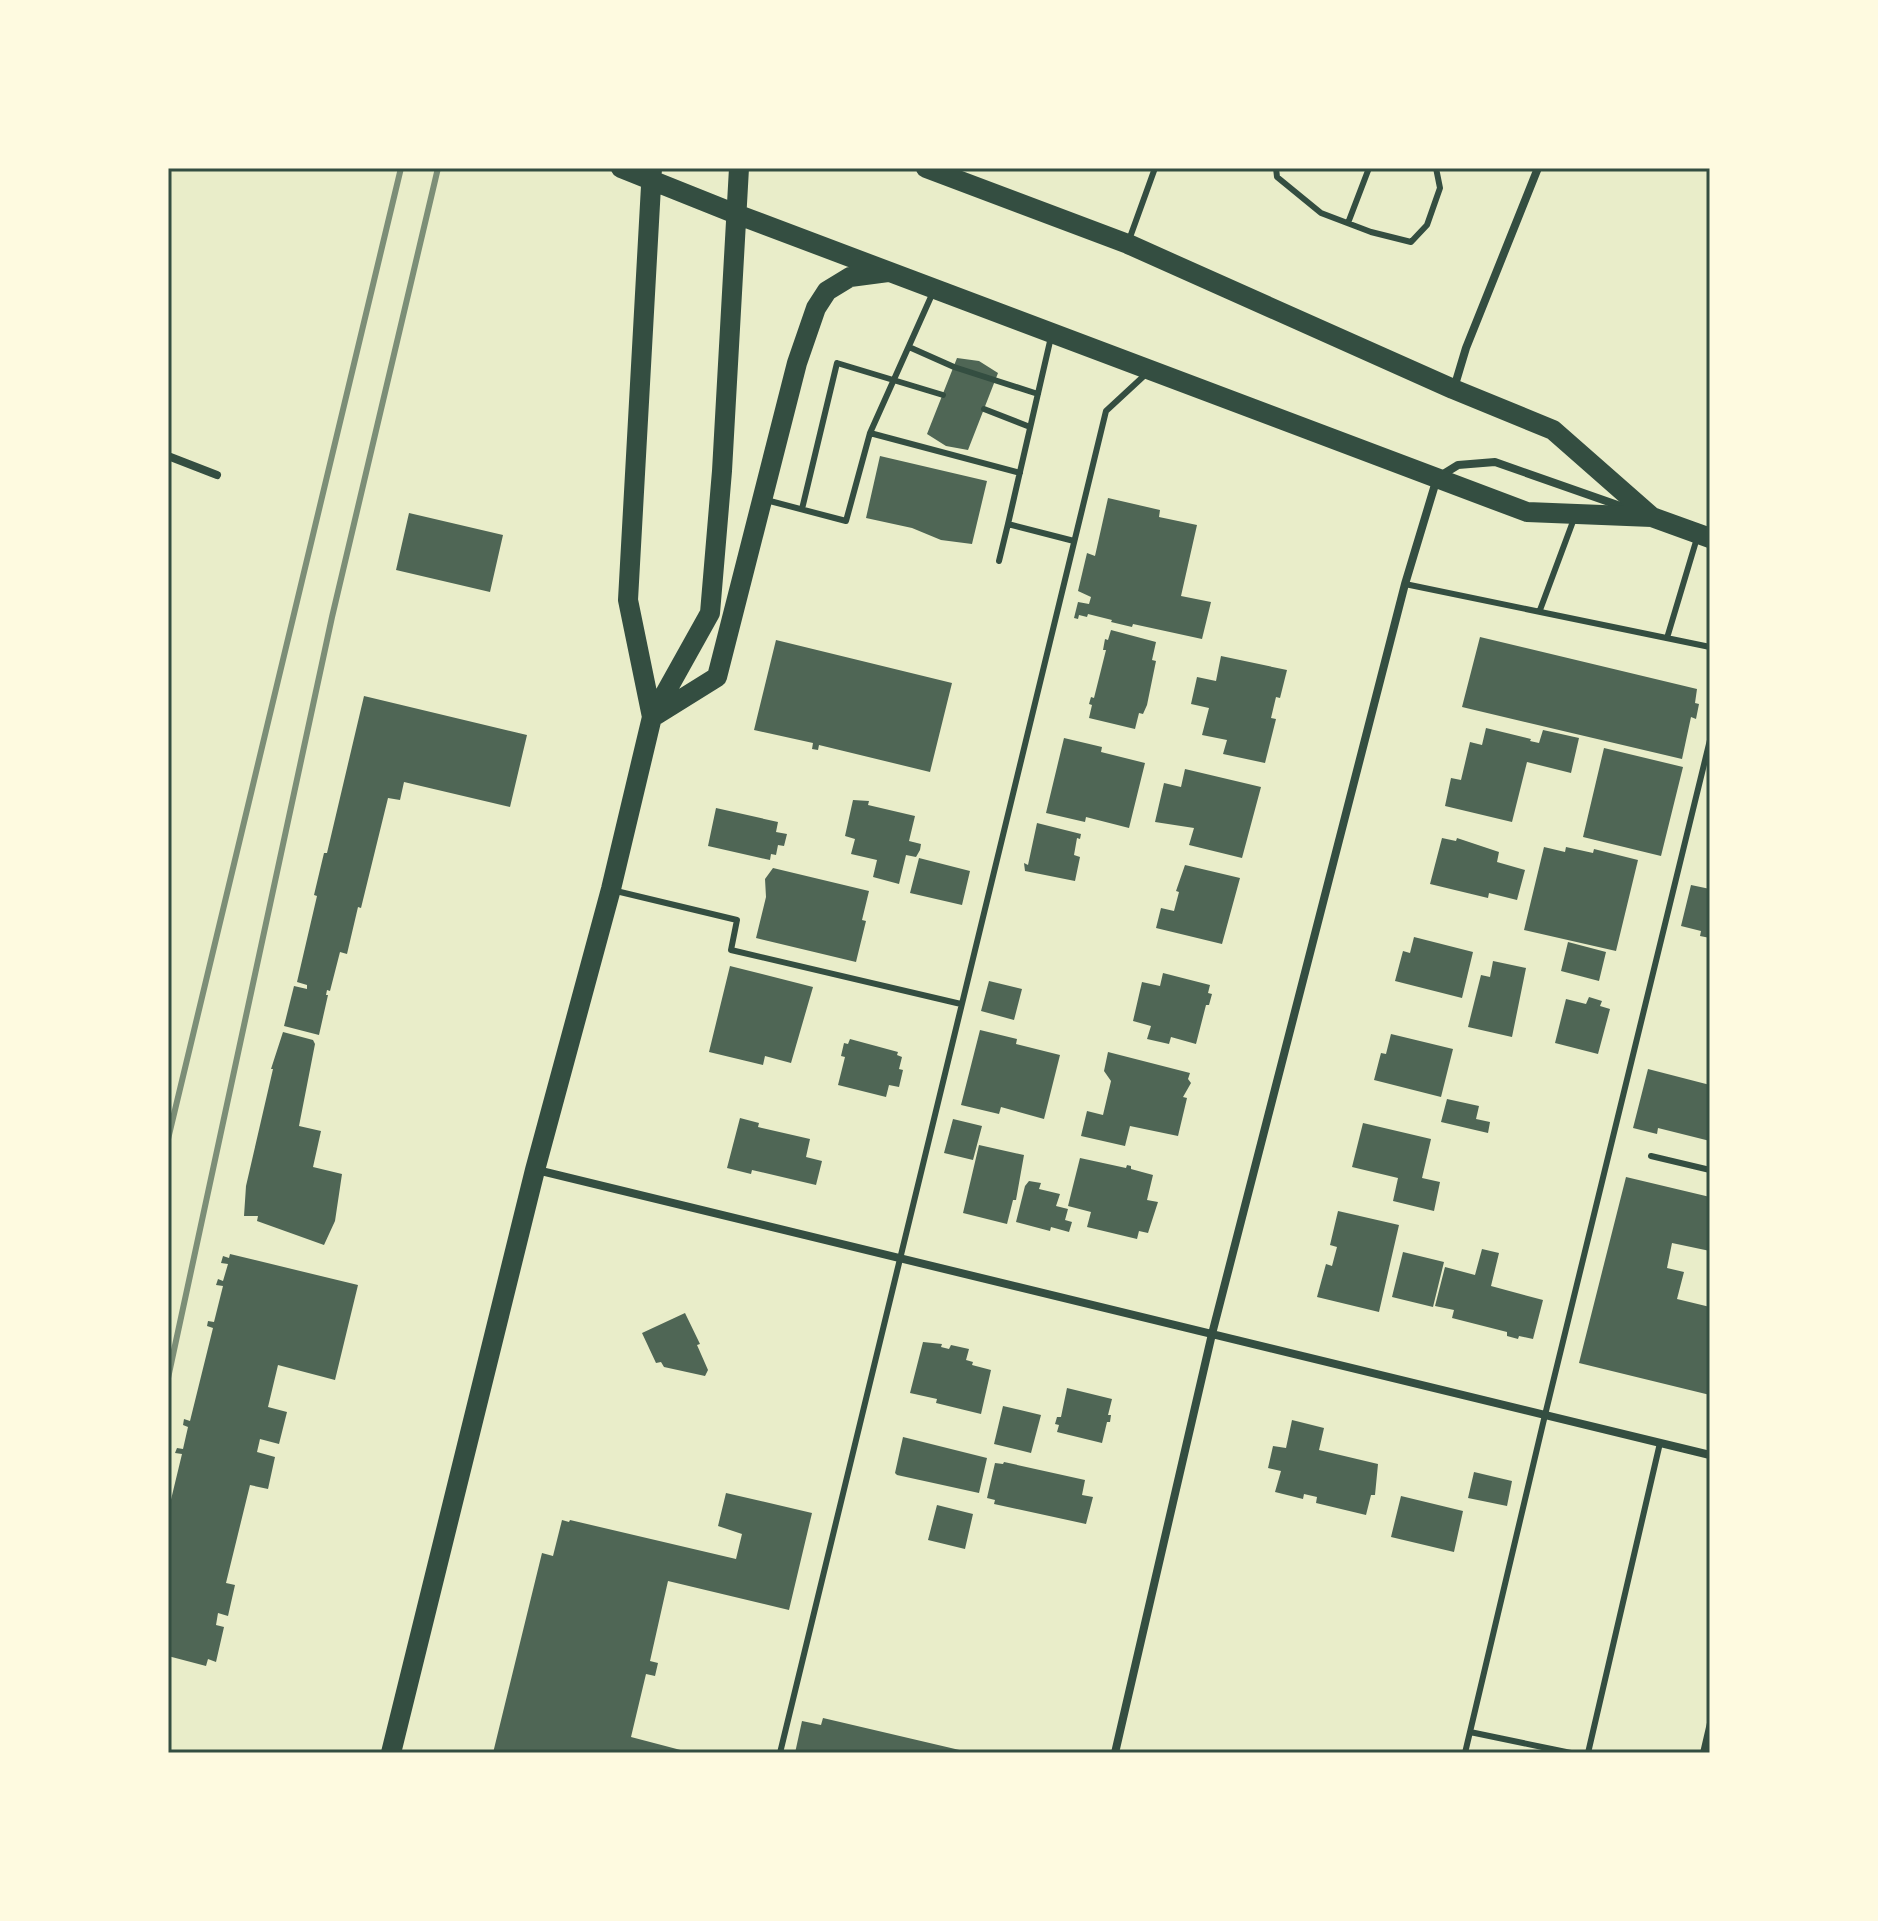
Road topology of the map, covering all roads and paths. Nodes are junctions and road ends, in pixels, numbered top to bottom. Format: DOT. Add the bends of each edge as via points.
graph roads {
  1 [pos="621,168"];
  2 [pos="739,168"];
  3 [pos="926,168"];
  4 [pos="1155,168"];
  5 [pos="1276,168"];
  6 [pos="1369,168"];
  7 [pos="1436,168"];
  8 [pos="1538,168"];
  9 [pos="652,174"];
  10 [pos="736,214"];
  11 [pos="1348,223"];
  12 [pos="1128,244"];
  13 [pos="890,272"];
  14 [pos="935,288"];
  15 [pos="1052,332"];
  16 [pos="909,347"];
  17 [pos="1151,369"];
  18 [pos="894,380"];
  19 [pos="1453,389"];
  20 [pos="1038,394"];
  21 [pos="943,395"];
  22 [pos="984,409"];
  23 [pos="1030,427"];
  24 [pos="870,433"];
  25 [pos="168,456"];
  26 [pos="1020,473"];
  27 [pos="217,475"];
  28 [pos="1437,478"];
  29 [pos="763,499"];
  30 [pos="802,509"];
  31 [pos="1575,514"];
  32 [pos="1652,517"];
  33 [pos="1008,524"];
  34 [pos="1704,536"];
  35 [pos="1074,541"];
  36 [pos="999,561"];
  37 [pos="1405,584"];
  38 [pos="1540,610"];
  39 [pos="1667,638"];
  40 [pos="1710,647"];
  41 [pos="652,717"];
  42 [pos="1710,740"];
  43 [pos="611,889"];
  44 [pos="961,1004"];
  45 [pos="1651,1156"];
  46 [pos="535,1170"];
  47 [pos="1710,1170"];
  48 [pos="899,1260"];
  49 [pos="1212,1334"];
  50 [pos="1545,1415"];
  51 [pos="1660,1443"];
  52 [pos="1710,1455"];
  53 [pos="1710,1723"];
  54 [pos="1470,1732"];
  55 [pos="391,1753"];
  56 [pos="780,1753"];
  57 [pos="1115,1753"];
  58 [pos="1465,1753"];
  59 [pos="1571,1753"];
  60 [pos="1588,1753"];
  61 [pos="1703,1753"];
  1 -- 9 [label="main road"];
  2 -- 10 [label="main road"];
  3 -- 12 [label="main road"];
  4 -- 12 [label="lane"];
  5 -- 11 [label="lane" via="1277,177 1321,213"];
  6 -- 11 [label="lane"];
  7 -- 11 [label="lane" via="1440,188 1427,225 1411,242"];
  8 -- 19 [label="street"];
  9 -- 10 [label="main road"];
  9 -- 41 [label="main road" via="628,600"];
  10 -- 13 [label="main road"];
  10 -- 41 [label="main road" via="710,613"];
  12 -- 19 [label="main road"];
  13 -- 14 [label="main road"];
  13 -- 29 [label="main road" via="850,277 827,291 816,308"];
  14 -- 15 [label="main road"];
  14 -- 16 [label="lane"];
  15 -- 17 [label="main road"];
  15 -- 20 [label="lane"];
  16 -- 18 [label="lane"];
  16 -- 20 [label="lane"];
  17 -- 28 [label="main road"];
  17 -- 35 [label="lane" via="1106,411"];
  18 -- 21 [label="lane"];
  18 -- 24 [label="lane"];
  18 -- 30 [label="lane" via="837,363"];
  19 -- 32 [label="main road" via="1553,430"];
  20 -- 23 [label="lane"];
  22 -- 23 [label="lane"];
  23 -- 26 [label="lane"];
  24 -- 26 [label="lane"];
  24 -- 30 [label="lane" via="846,521"];
  25 -- 27 [label="street"];
  26 -- 33 [label="lane"];
  28 -- 31 [label="main road" via="1527,512"];
  28 -- 32 [label="street" via="1458,465 1495,462"];
  28 -- 37 [label="street"];
  29 -- 30 [label="lane"];
  29 -- 41 [label="main road" via="717,677"];
  31 -- 32 [label="main road"];
  31 -- 38 [label="lane"];
  32 -- 34 [label="main road"];
  33 -- 35 [label="lane"];
  33 -- 36 [label="lane"];
  34 -- 39 [label="lane"];
  35 -- 44 [label="lane"];
  37 -- 38 [label="lane"];
  37 -- 49 [label="street"];
  38 -- 39 [label="lane"];
  39 -- 40 [label="lane"];
  41 -- 43 [label="main road"];
  42 -- 50 [label="lane"];
  43 -- 44 [label="lane" via="737,920 731,950"];
  43 -- 46 [label="main road"];
  44 -- 48 [label="lane"];
  45 -- 47 [label="lane"];
  46 -- 48 [label="street"];
  46 -- 55 [label="main road"];
  48 -- 49 [label="street"];
  48 -- 56 [label="lane"];
  49 -- 50 [label="street"];
  49 -- 57 [label="street"];
  50 -- 51 [label="street"];
  50 -- 54 [label="lane"];
  51 -- 52 [label="street"];
  51 -- 60 [label="lane"];
  53 -- 61 [label="lane"];
  54 -- 58 [label="lane"];
  54 -- 59 [label="lane"];
}
